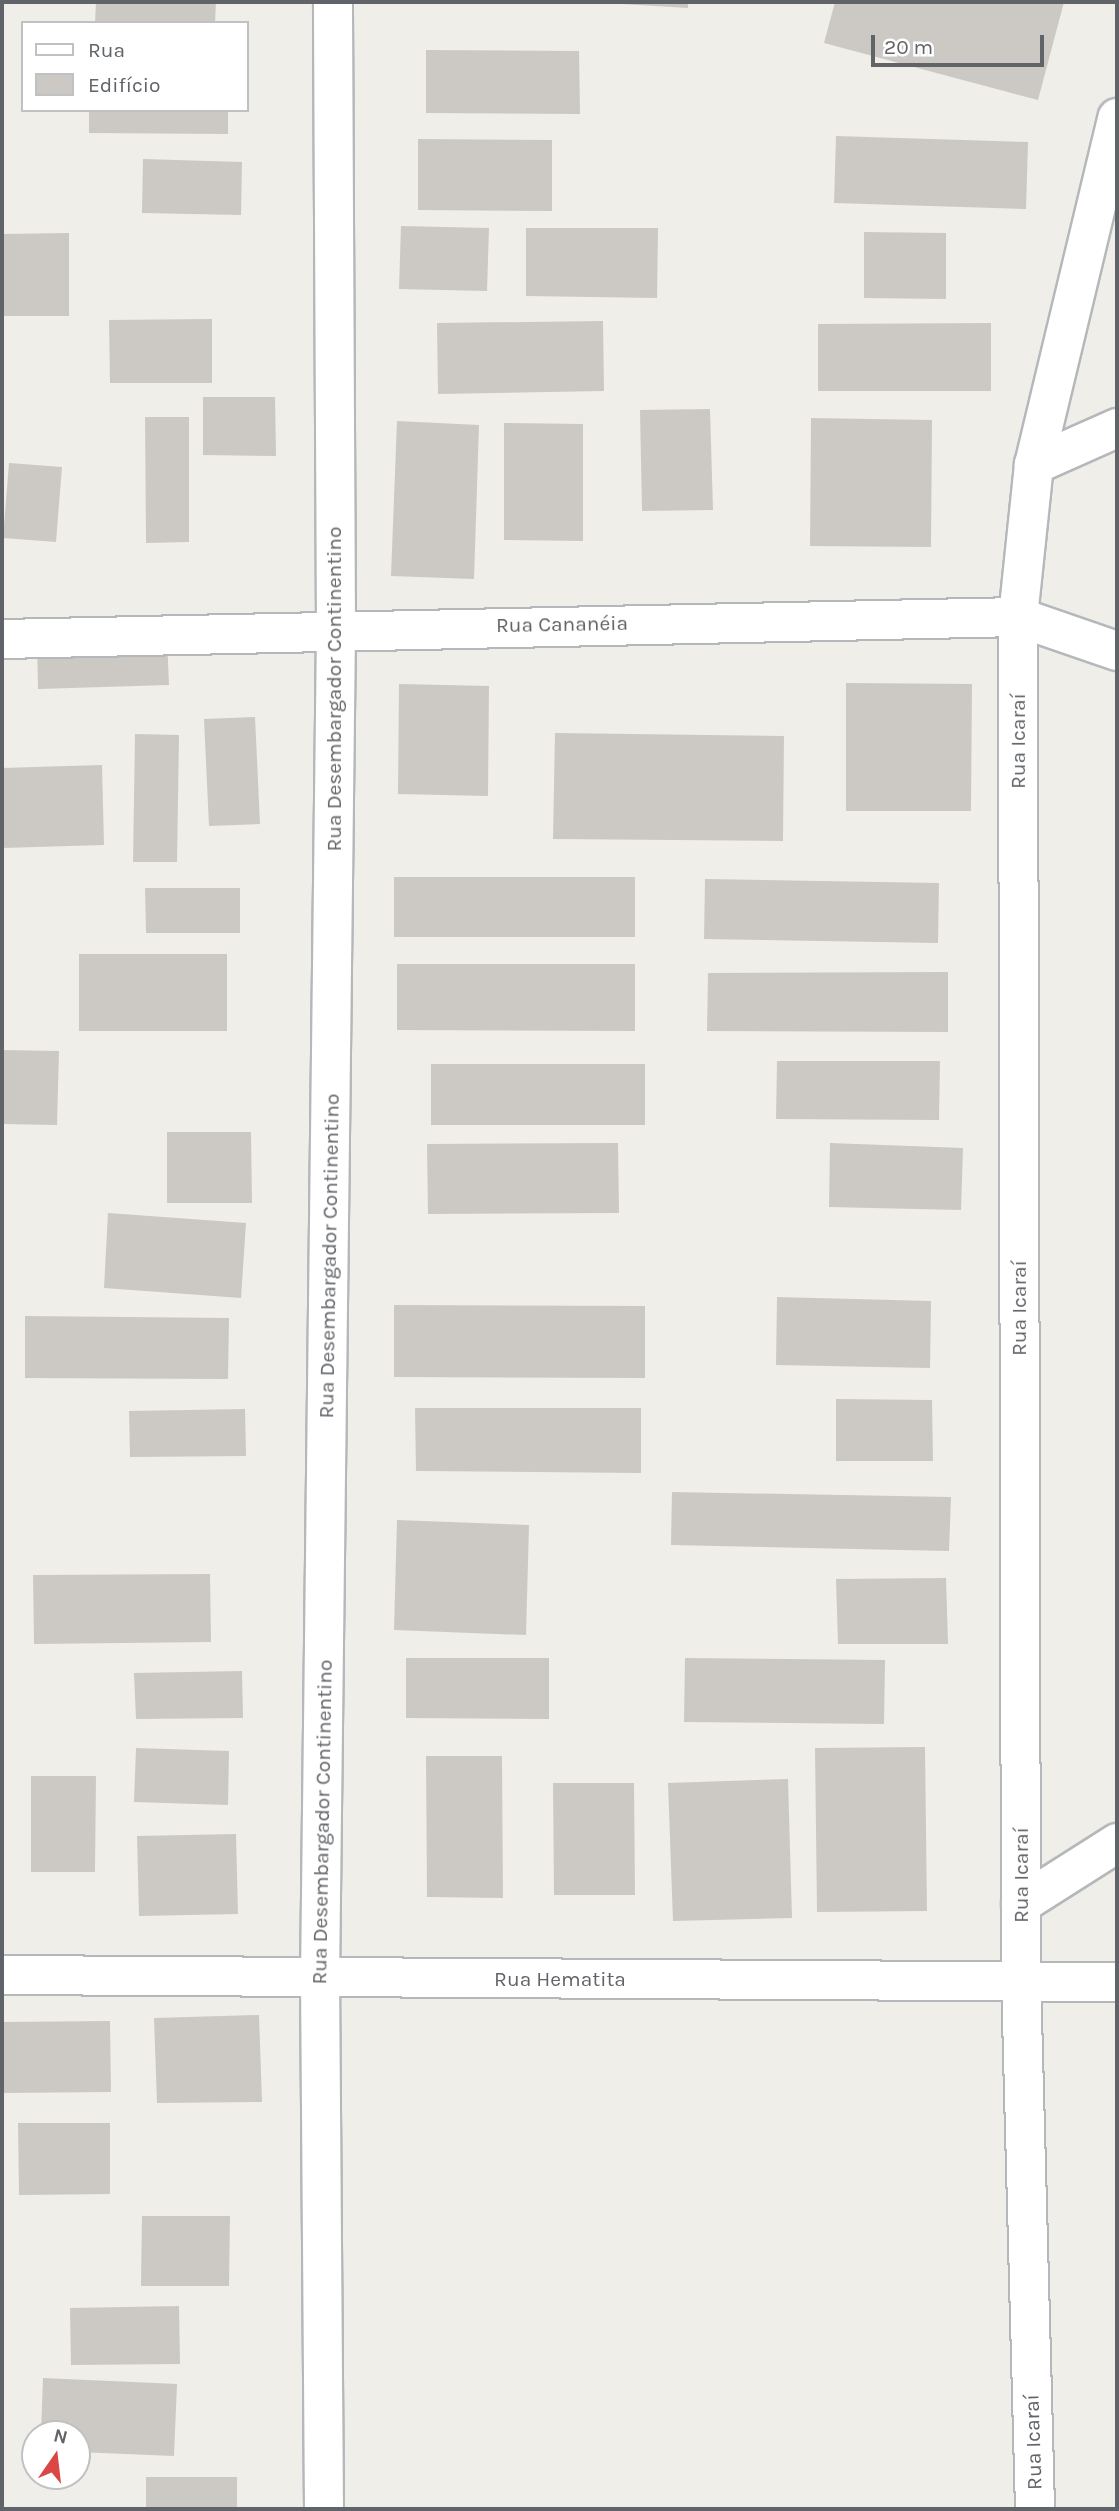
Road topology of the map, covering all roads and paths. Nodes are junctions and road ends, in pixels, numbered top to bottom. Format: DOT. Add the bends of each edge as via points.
graph roads {
  1 [pos="333,2"];
  2 [pos="1117,118"];
  3 [pos="1117,428"];
  4 [pos="1034,465"];
  5 [pos="1018,617"];
  6 [pos="336,627"];
  7 [pos="2,639"];
  8 [pos="1117,651"];
  9 [pos="1117,1843"];
  10 [pos="1021,1904"];
  11 [pos="2,1975"];
  12 [pos="320,1979"];
  13 [pos="1021,1979"];
  14 [pos="1117,1982"];
  15 [pos="324,2509"];
  16 [pos="1035,2509"];
  1 -- 6 [label="street, Rua Desembargador Continentino"];
  2 -- 4 [label="street, Rua Icaraí"];
  3 -- 4 [label="street"];
  4 -- 5 [label="street, Rua Icaraí"];
  5 -- 6 [label="street, Rua Cananéia"];
  5 -- 8 [label="street, Rua Cananéia"];
  5 -- 10 [label="street, Rua Icaraí"];
  6 -- 7 [label="street, Rua Cananéia"];
  6 -- 12 [label="street, Rua Desembargador Continentino"];
  9 -- 10 [label="street"];
  10 -- 13 [label="street, Rua Icaraí"];
  11 -- 12 [label="street, Rua Hematita"];
  12 -- 13 [label="street, Rua Hematita"];
  12 -- 15 [label="street, Rua Desembargador Continentino"];
  13 -- 14 [label="street, Rua Hematita"];
  13 -- 16 [label="street, Rua Icaraí"];
}
